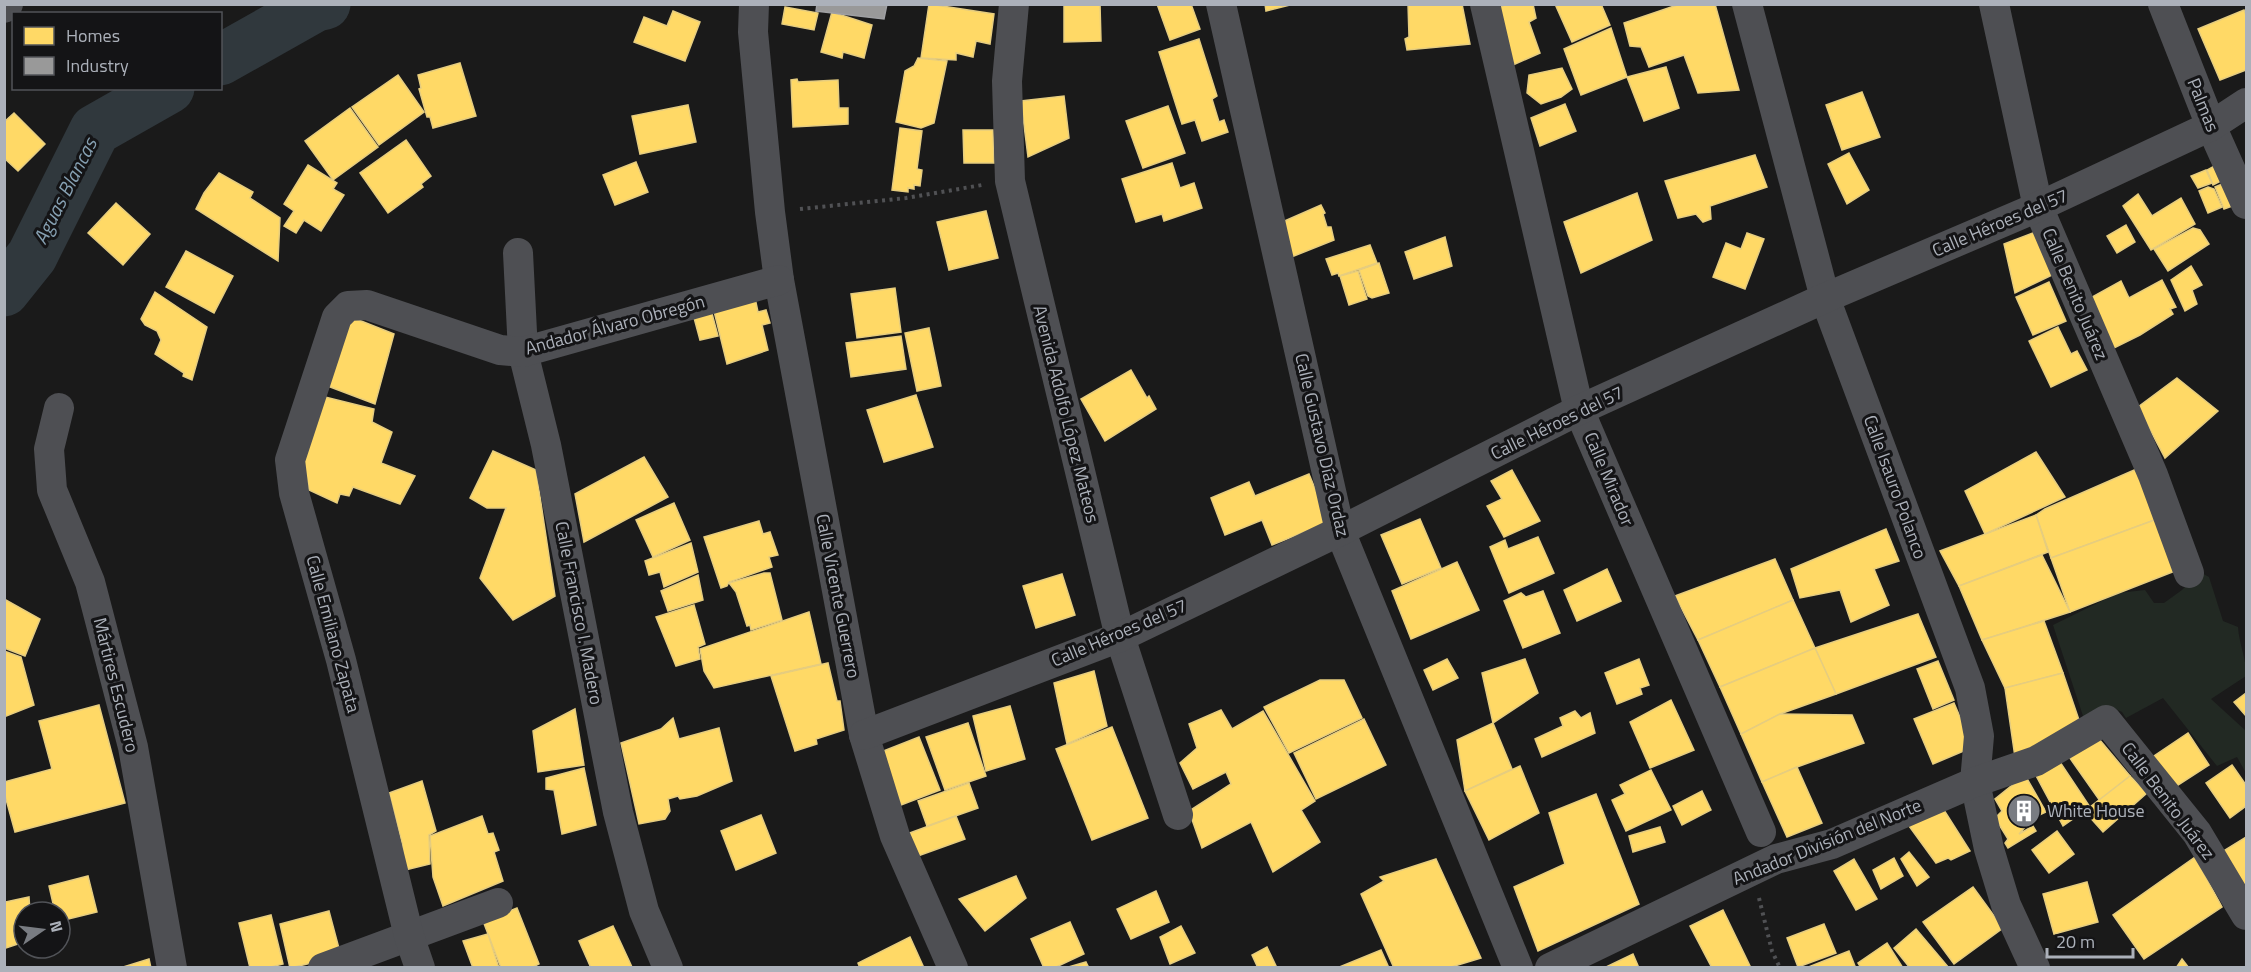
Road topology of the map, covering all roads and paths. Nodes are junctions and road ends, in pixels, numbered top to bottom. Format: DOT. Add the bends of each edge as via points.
graph roads {
  1 [pos="8,4"];
  2 [pos="754,4"];
  3 [pos="1014,4"];
  4 [pos="1221,4"];
  5 [pos="1485,4"];
  6 [pos="1747,4"];
  7 [pos="1994,4"];
  8 [pos="2163,4"];
  9 [pos="4,8"];
  10 [pos="2247,103"];
  11 [pos="2211,126"];
  12 [pos="1010,181"];
  13 [pos="2247,204"];
  14 [pos="2038,207"];
  15 [pos="770,212"];
  16 [pos="518,253"];
  17 [pos="779,280"];
  18 [pos="1825,298"];
  19 [pos="348,306"];
  20 [pos="523,352"];
  21 [pos="59,408"];
  22 [pos="1579,410"];
  23 [pos="1340,531"];
  24 [pos="2189,573"];
  25 [pos="1120,637"];
  26 [pos="2106,720"];
  27 [pos="864,735"];
  28 [pos="1975,782"];
  29 [pos="1178,815"];
  30 [pos="1761,832"];
  31 [pos="1750,871"];
  32 [pos="498,903"];
  33 [pos="2247,915"];
  34 [pos="408,936"];
  35 [pos="172,968"];
  36 [pos="323,968"];
  37 [pos="420,968"];
  38 [pos="668,968"];
  39 [pos="953,968"];
  40 [pos="1518,968"];
  41 [pos="1550,968"];
  42 [pos="1780,968"];
  43 [pos="2035,968"];
  1 -- 9 [label="street"];
  2 -- 15 [label="street, Calle Vicente Guerrero" via="753,32"];
  3 -- 12 [label="street, Avenida Adolfo López Mateos" via="1007,81"];
  4 -- 23 [label="street, Calle Gustavo Díaz Ordaz"];
  5 -- 22 [label="street, Calle Mirador"];
  6 -- 18 [label="street, Calle Isauro Polanco"];
  7 -- 14 [label="street, Calle Benito Juárez"];
  8 -- 11 [label="street, Palmas"];
  10 -- 11 [label="street, Calle Héroes del 57"];
  11 -- 13 [label="street, Palmas"];
  11 -- 14 [label="street, Calle Héroes del 57"];
  12 -- 15 [label="path" via="906,198"];
  12 -- 25 [label="street, Avenida Adolfo López Mateos"];
  14 -- 18 [label="street, Calle Héroes del 57"];
  14 -- 24 [label="street, Calle Benito Juárez" via="2153,475"];
  15 -- 17 [label="street, Calle Vicente Guerrero"];
  16 -- 20 [label="street, Calle Francisco I. Madero"];
  17 -- 20 [label="street, Andador Álvaro Obregón"];
  17 -- 27 [label="street, Calle Vicente Guerrero"];
  18 -- 22 [label="street, Calle Héroes del 57"];
  18 -- 28 [label="street, Calle Isauro Polanco" via="1970,688 1979,736"];
  19 -- 20 [label="street, Andador Álvaro Obregón" via="367,305 500,350"];
  19 -- 34 [label="street, Calle Emiliano Zapata" via="337,317 290,460 294,493 341,660"];
  20 -- 38 [label="street, Calle Francisco I. Madero" via="546,445 618,812 644,911"];
  21 -- 35 [label="street, Mártires Escudero" via="50,448 52,490 90,582 133,747"];
  22 -- 23 [label="street, Calle Héroes del 57"];
  22 -- 30 [label="street, Calle Mirador"];
  23 -- 25 [label="street, Calle Héroes del 57"];
  23 -- 40 [label="street, Calle Gustavo Díaz Ordaz"];
  25 -- 27 [label="street, Calle Héroes del 57"];
  25 -- 29 [label="street, Avenida Adolfo López Mateos"];
  26 -- 28 [label="street, Andador División del Norte" via="2036,761"];
  26 -- 33 [label="street, Calle Benito Juárez" via="2197,833"];
  27 -- 39 [label="street, Calle Vicente Guerrero" via="895,836"];
  28 -- 31 [label="street, Andador División del Norte" via="1832,844 1776,859"];
  28 -- 43 [label="street, Calle Isauro Polanco" via="2006,905"];
  31 -- 41 [label="street, Andador División del Norte"];
  31 -- 42 [label="path"];
  32 -- 34 [label="street"];
  34 -- 36 [label="street"];
  34 -- 37 [label="street, Calle Emiliano Zapata"];
}
